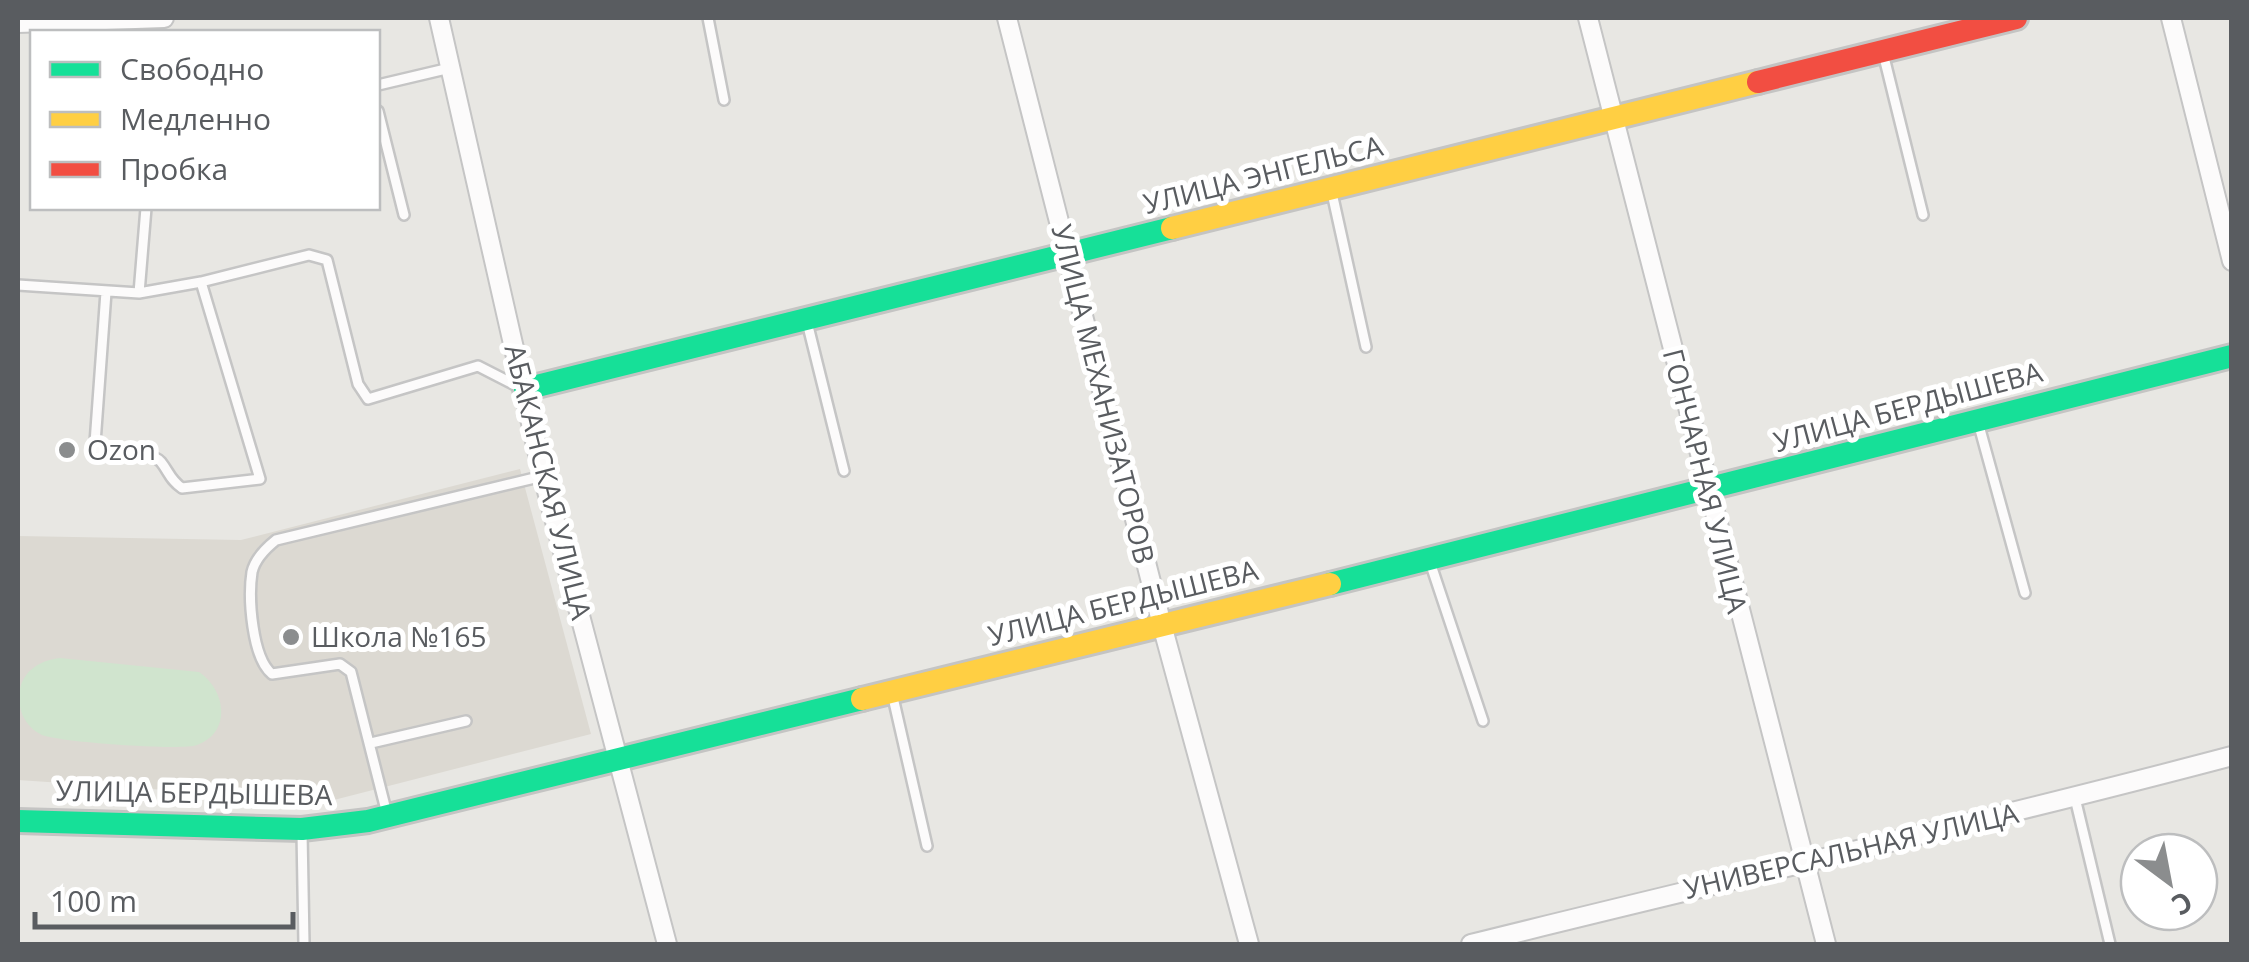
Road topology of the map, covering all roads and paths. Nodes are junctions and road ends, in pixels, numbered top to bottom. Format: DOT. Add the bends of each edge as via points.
graph roads {
  1 [pos="164,18"];
  2 [pos="438,18"];
  3 [pos="708,18"];
  4 [pos="1007,18"];
  5 [pos="1588,18"];
  6 [pos="2016,18"];
  7 [pos="2171,18"];
  8 [pos="18,23"];
  9 [pos="1883,50"];
  10 [pos="450,68"];
  11 [pos="380,86"];
  12 [pos="724,100"];
  13 [pos="1613,116"];
  14 [pos="380,118"];
  15 [pos="1331,188"];
  16 [pos="146,210"];
  17 [pos="404,215"];
  18 [pos="1922,215"];
  19 [pos="1068,256"];
  20 [pos="2232,262"];
  21 [pos="201,282"];
  22 [pos="18,284"];
  23 [pos="106,292"];
  24 [pos="140,293"];
  25 [pos="806,320"];
  26 [pos="1366,346"];
  27 [pos="2232,356"];
  28 [pos="524,390"];
  29 [pos="1978,419"];
  30 [pos="844,471"];
  31 [pos="543,476"];
  32 [pos="1707,491"];
  33 [pos="1430,560"];
  34 [pos="2025,592"];
  35 [pos="1162,625"];
  36 [pos="891,690"];
  37 [pos="1484,720"];
  38 [pos="466,721"];
  39 [pos="371,743"];
  40 [pos="2232,756"];
  41 [pos="620,760"];
  42 [pos="2075,798"];
  43 [pos="388,816"];
  44 [pos="18,821"];
  45 [pos="302,829"];
  46 [pos="926,846"];
  47 [pos="1804,861"];
  48 [pos="1522,938"];
  49 [pos="304,944"];
  50 [pos="667,944"];
  51 [pos="1249,944"];
  52 [pos="1471,944"];
  53 [pos="1826,944"];
  54 [pos="2110,944"];
  1 -- 8 [label="street"];
  2 -- 10 [label="street, АБАКАНСКАЯ УЛИЦА"];
  3 -- 12 [label="lane"];
  4 -- 19 [label="street, УЛИЦА МЕХАНИЗАТОРОВ"];
  5 -- 13 [label="street, ГОНЧАРНАЯ УЛИЦА"];
  6 -- 9 [label="street, УЛИЦА ЭНГЕЛЬСА"];
  7 -- 20 [label="street"];
  9 -- 13 [label="street, УЛИЦА ЭНГЕЛЬСА"];
  9 -- 18 [label="lane"];
  10 -- 11 [label="lane"];
  10 -- 28 [label="street, АБАКАНСКАЯ УЛИЦА"];
  13 -- 15 [label="street, УЛИЦА ЭНГЕЛЬСА"];
  13 -- 32 [label="street, ГОНЧАРНАЯ УЛИЦА"];
  14 -- 17 [label="lane"];
  15 -- 19 [label="street, УЛИЦА ЭНГЕЛЬСА"];
  15 -- 26 [label="lane"];
  16 -- 24 [label="lane"];
  19 -- 25 [label="street, УЛИЦА ЭНГЕЛЬСА"];
  19 -- 35 [label="street, УЛИЦА МЕХАНИЗАТОРОВ"];
  21 -- 23 [label="lane" via="260,479 182,488 160,460 102,453 95,443"];
  21 -- 24 [label="lane"];
  21 -- 28 [label="lane" via="309,254 326,260 358,384 368,398 478,366"];
  22 -- 23 [label="lane"];
  23 -- 24 [label="lane"];
  25 -- 28 [label="street, УЛИЦА ЭНГЕЛЬСА"];
  25 -- 30 [label="lane"];
  27 -- 29 [label="street, УЛИЦА БЕРДЫШЕВА"];
  28 -- 31 [label="street, АБАКАНСКАЯ УЛИЦА"];
  29 -- 32 [label="street, УЛИЦА БЕРДЫШЕВА"];
  29 -- 34 [label="lane"];
  31 -- 39 [label="lane" via="264,548 252,570 255,650 264,668 272,674 340,664 351,672"];
  31 -- 41 [label="street, АБАКАНСКАЯ УЛИЦА"];
  32 -- 33 [label="street, УЛИЦА БЕРДЫШЕВА"];
  32 -- 47 [label="street, ГОНЧАРНАЯ УЛИЦА"];
  33 -- 35 [label="street, УЛИЦА БЕРДЫШЕВА"];
  33 -- 37 [label="lane"];
  35 -- 36 [label="street, УЛИЦА БЕРДЫШЕВА"];
  35 -- 51 [label="street, УЛИЦА МЕХАНИЗАТОРОВ"];
  36 -- 41 [label="street, УЛИЦА БЕРДЫШЕВА"];
  36 -- 46 [label="lane"];
  38 -- 39 [label="lane"];
  39 -- 43 [label="lane"];
  40 -- 42 [label="street, УНИВЕРСАЛЬНАЯ УЛИЦА"];
  41 -- 43 [label="street, УЛИЦА БЕРДЫШЕВА"];
  41 -- 50 [label="street, АБАКАНСКАЯ УЛИЦА"];
  42 -- 47 [label="street, УНИВЕРСАЛЬНАЯ УЛИЦА"];
  42 -- 54 [label="lane"];
  43 -- 45 [label="street, УЛИЦА БЕРДЫШЕВА"];
  44 -- 45 [label="street, УЛИЦА БЕРДЫШЕВА"];
  45 -- 49 [label="lane"];
  47 -- 48 [label="street, УНИВЕРСАЛЬНАЯ УЛИЦА"];
  47 -- 53 [label="street, ГОНЧАРНАЯ УЛИЦА"];
  48 -- 52 [label="street, УНИВЕРСАЛЬНАЯ УЛИЦА"];
}
